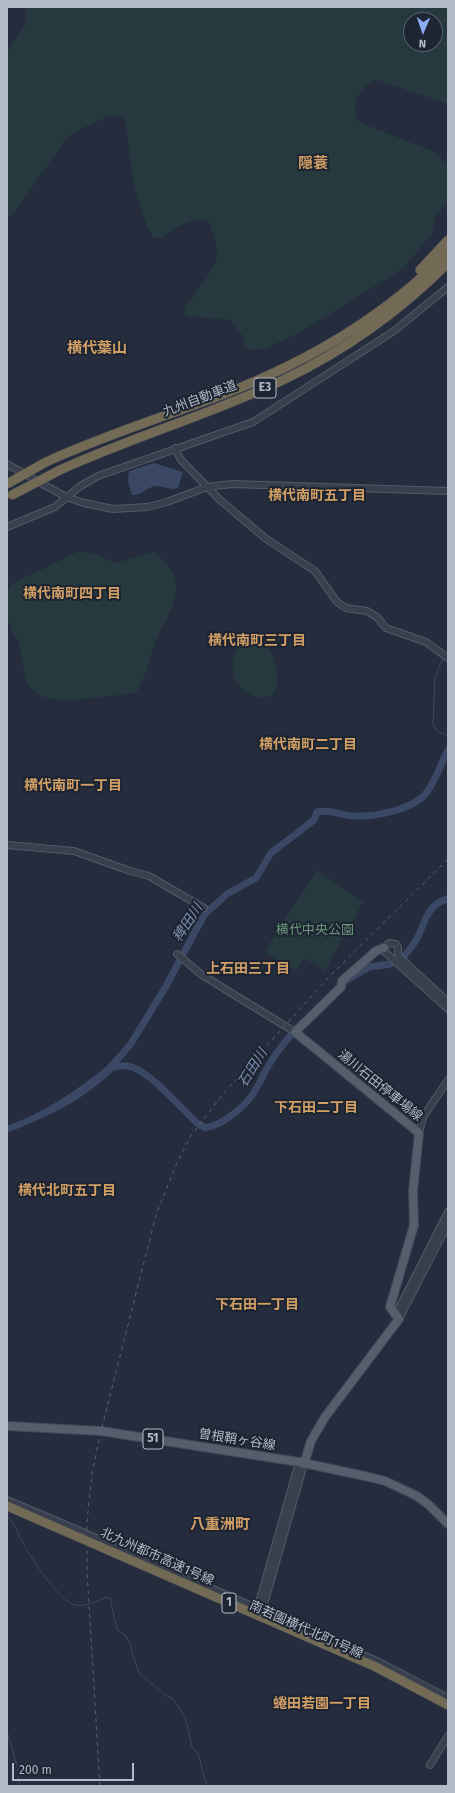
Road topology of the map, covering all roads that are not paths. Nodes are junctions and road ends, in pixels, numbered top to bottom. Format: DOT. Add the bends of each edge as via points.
graph roads {
  1 [pos="448,240"];
  2 [pos="448,252"];
  3 [pos="448,263"];
  4 [pos="448,268"];
  5 [pos="448,287"];
  6 [pos="395,310"];
  7 [pos="284,368"];
  8 [pos="175,448"];
  9 [pos="7,464"];
  10 [pos="7,484"];
  11 [pos="207,487"];
  12 [pos="448,491"];
  13 [pos="9,497"];
  14 [pos="66,497"];
  15 [pos="7,527"];
  16 [pos="446,656"];
  17 [pos="7,845"];
  18 [pos="204,908"];
  19 [pos="384,948"];
  20 [pos="177,954"];
  21 [pos="448,1002"];
  22 [pos="448,1009"];
  23 [pos="295,1032"];
  24 [pos="448,1080"];
  25 [pos="419,1133"];
  26 [pos="448,1212"];
  27 [pos="448,1224"];
  28 [pos="397,1317"];
  29 [pos="7,1426"];
  30 [pos="301,1463"];
  31 [pos="7,1500"];
  32 [pos="7,1507"];
  33 [pos="448,1524"];
  34 [pos="260,1610"];
  35 [pos="258,1617"];
  36 [pos="448,1698"];
  37 [pos="448,1705"];
  38 [pos="448,1736"];
  39 [pos="430,1764"];
  1 -- 7 [label="highway" via="412,278 371,312"];
  2 -- 7 [label="highway, 九州自動車道 / E3" via="372,316 329,344"];
  3 -- 6 [label="highway, 九州自動車道 / E3"];
  4 -- 6 [label="highway" via="410,301"];
  5 -- 8 [label="street" via="394,331 253,422"];
  6 -- 13 [label="highway, 九州自動車道 / E3, bridge" via="333,353 283,380 125,442 58,471"];
  7 -- 10 [label="highway, 九州自動車道 / E3, bridge" via="224,393 116,432 46,462"];
  8 -- 11 [label="street" via="181,460"];
  8 -- 14 [label="street" via="98,476"];
  9 -- 14 [label="street"];
  11 -- 12 [label="street" via="258,484"];
  11 -- 14 [label="street" via="167,502 132,508 113,509"];
  11 -- 16 [label="street" via="265,538 315,571 337,602 346,608 367,611 377,617 386,628 426,642"];
  14 -- 15 [label="street" via="49,510"];
  17 -- 18 [label="street" via="74,851 149,876"];
  19 -- 21 [label="street" via="389,943 396,944 398,956"];
  19 -- 22 [label="street" via="385,952"];
  19 -- 23 [label="main road" via="376,951 341,984"];
  20 -- 23 [label="street" via="202,976"];
  23 -- 25 [label="main road, 湯川石田停車場線"];
  24 -- 25 [label="street" via="423,1117"];
  25 -- 28 [label="main road, 湯川石田停車場線" via="413,1191 415,1216 390,1307"];
  26 -- 28 [label="street"];
  27 -- 28 [label="street"];
  28 -- 30 [label="main road" via="321,1413 306,1439"];
  29 -- 30 [label="main road, 曽根鞘ヶ谷線 / 51" via="101,1431"];
  30 -- 33 [label="main road, 曽根鞘ヶ谷線 / 51" via="385,1481 422,1500"];
  30 -- 34 [label="street" via="260,1599"];
  31 -- 34 [label="street, 南若園横代北町1号線, bridge"];
  31 -- 36 [label="highway, 北九州都市高速1号線 / 1, bridge" via="379,1663"];
  32 -- 35 [label="street, 南若園横代北町1号線, bridge"];
  32 -- 37 [label="highway, 北九州都市高速1号線 / 1, bridge" via="399,1678"];
  34 -- 35 [label="street"];
  34 -- 36 [label="street, 南若園横代北町1号線" via="379,1662"];
  35 -- 37 [label="street, 南若園横代北町1号線" via="397,1678"];
  38 -- 39 [label="street"];
}
